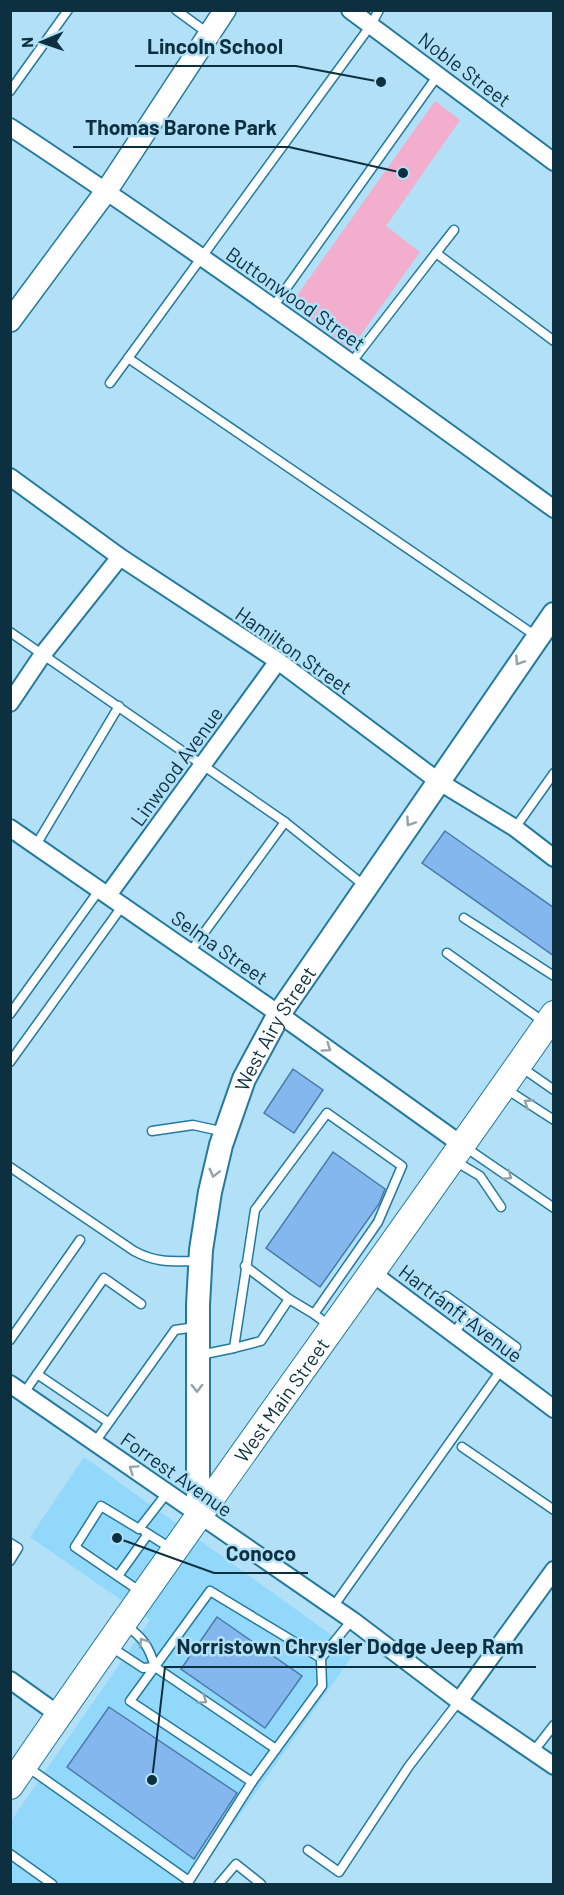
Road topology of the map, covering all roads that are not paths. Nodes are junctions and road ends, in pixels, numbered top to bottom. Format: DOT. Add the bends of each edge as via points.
graph roads {
  1 [pos="68,10"];
  2 [pos="176,10"];
  3 [pos="225,10"];
  4 [pos="350,10"];
  5 [pos="375,18"];
  6 [pos="210,34"];
  7 [pos="438,75"];
  8 [pos="10,91"];
  9 [pos="10,127"];
  10 [pos="554,162"];
  11 [pos="106,190"];
  12 [pos="454,230"];
  13 [pos="436,253"];
  14 [pos="202,257"];
  15 [pos="273,307"];
  16 [pos="10,321"];
  17 [pos="554,341"];
  18 [pos="128,358"];
  19 [pos="351,363"];
  20 [pos="110,383"];
  21 [pos="10,477"];
  22 [pos="554,510"];
  23 [pos="120,557"];
  24 [pos="554,614"];
  25 [pos="10,632"];
  26 [pos="537,636"];
  27 [pos="43,654"];
  28 [pos="278,661"];
  29 [pos="10,703"];
  30 [pos="119,706"];
  31 [pos="204,764"];
  32 [pos="554,773"];
  33 [pos="438,781"];
  34 [pos="285,822"];
  35 [pos="10,828"];
  36 [pos="514,828"];
  37 [pos="36,845"];
  38 [pos="554,858"];
  39 [pos="367,887"];
  40 [pos="104,892"];
  41 [pos="123,905"];
  42 [pos="464,918"];
  43 [pos="190,952"];
  44 [pos="447,953"];
  45 [pos="554,976"];
  46 [pos="10,1014"];
  47 [pos="279,1014"];
  48 [pos="550,1019"];
  49 [pos="10,1062"];
  50 [pos="518,1066"];
  51 [pos="503,1087"];
  52 [pos="554,1090"];
  53 [pos="554,1120"];
  54 [pos="152,1131"];
  55 [pos="226,1132"];
  56 [pos="457,1152"];
  57 [pos="10,1167"];
  58 [pos="501,1207"];
  59 [pos="554,1208"];
  60 [pos="80,1240"];
  61 [pos="200,1261"];
  62 [pos="245,1266"];
  63 [pos="372,1273"];
  64 [pos="446,1296"];
  65 [pos="289,1299"];
  66 [pos="141,1304"];
  67 [pos="468,1312"];
  68 [pos="323,1321"];
  69 [pos="198,1326"];
  70 [pos="453,1334"];
  71 [pos="10,1340"];
  72 [pos="516,1347"];
  73 [pos="234,1348"];
  74 [pos="197,1356"];
  75 [pos="501,1370"];
  76 [pos="37,1374"];
  77 [pos="17,1388"];
  78 [pos="554,1408"];
  79 [pos="108,1422"];
  80 [pos="95,1442"];
  81 [pos="462,1447"];
  82 [pos="167,1493"];
  83 [pos="554,1510"];
  84 [pos="198,1515"];
  85 [pos="139,1529"];
  86 [pos="148,1534"];
  87 [pos="10,1543"];
  88 [pos="174,1550"];
  89 [pos="10,1561"];
  90 [pos="117,1576"];
  91 [pos="550,1581"];
  92 [pos="143,1594"];
  93 [pos="333,1607"];
  94 [pos="352,1620"];
  95 [pos="123,1623"];
  96 [pos="108,1645"];
  97 [pos="321,1658"];
  98 [pos="155,1667"];
  99 [pos="10,1680"];
  100 [pos="459,1701"];
  101 [pos="59,1715"];
  102 [pos="554,1725"];
  103 [pos="276,1749"];
  104 [pos="533,1752"];
  105 [pos="554,1766"];
  106 [pos="17,1776"];
  107 [pos="252,1782"];
  108 [pos="308,1850"];
  109 [pos="14,1857"];
  110 [pos="10,1867"];
  111 [pos="192,1883"];
  112 [pos="52,1884"];
  113 [pos="219,1884"];
  114 [pos="261,1884"];
  1 -- 8 [label="lane"];
  2 -- 6 [label="lane"];
  3 -- 6 [label="street"];
  4 -- 5 [label="street, Noble Street"];
  5 -- 7 [label="street, Noble Street"];
  5 -- 14 [label="lane"];
  6 -- 11 [label="street"];
  7 -- 10 [label="street, Noble Street"];
  7 -- 15 [label="lane"];
  9 -- 11 [label="street, Buttonwood Street"];
  11 -- 14 [label="street, Buttonwood Street"];
  11 -- 16 [label="street"];
  12 -- 13 [label="lane"];
  13 -- 17 [label="lane"];
  13 -- 19 [label="lane"];
  14 -- 15 [label="street, Buttonwood Street"];
  14 -- 18 [label="lane"];
  15 -- 19 [label="street, Buttonwood Street"];
  18 -- 20 [label="lane"];
  18 -- 26 [label="lane"];
  19 -- 22 [label="street, Buttonwood Street"];
  21 -- 23 [label="street, Hamilton Street"];
  23 -- 27 [label="street"];
  23 -- 28 [label="street, Hamilton Street"];
  24 -- 26 [label="main road, West Airy Street"];
  25 -- 27 [label="lane"];
  26 -- 33 [label="main road, West Airy Street, one-way"];
  27 -- 29 [label="street"];
  27 -- 30 [label="lane"];
  28 -- 31 [label="street, Linwood Avenue"];
  28 -- 33 [label="street, Hamilton Street"];
  30 -- 31 [label="lane"];
  30 -- 37 [label="lane"];
  31 -- 34 [label="lane"];
  31 -- 40 [label="street, Linwood Avenue"];
  32 -- 36 [label="lane"];
  33 -- 36 [label="street, Hamilton Street"];
  33 -- 39 [label="main road, West Airy Street, one-way"];
  34 -- 39 [label="lane"];
  34 -- 43 [label="lane"];
  35 -- 37 [label="street, Selma Street"];
  36 -- 38 [label="street, Hamilton Street"];
  37 -- 40 [label="street, Selma Street"];
  39 -- 47 [label="main road, West Airy Street"];
  40 -- 41 [label="street, Selma Street"];
  40 -- 46 [label="lane"];
  41 -- 43 [label="street, Selma Street"];
  41 -- 49 [label="lane"];
  42 -- 45 [label="lane"];
  43 -- 47 [label="street, Selma Street"];
  44 -- 48 [label="lane"];
  47 -- 55 [label="main road, West Airy Street" via="244,1079"];
  47 -- 56 [label="street, Selma Street, one-way"];
  48 -- 50 [label="main road, West Main Street"];
  50 -- 51 [label="main road, West Main Street"];
  50 -- 52 [label="lane"];
  53 -- 51 [label="lane, one-way"];
  51 -- 56 [label="main road, West Main Street"];
  54 -- 55 [label="lane" via="193,1125"];
  55 -- 61 [label="main road, West Airy Street, one-way" via="210,1192"];
  56 -- 58 [label="lane"];
  56 -- 59 [label="lane, one-way"];
  56 -- 63 [label="main road, West Main Street"];
  57 -- 61 [label="lane" via="149,1259"];
  60 -- 71 [label="lane"];
  61 -- 69 [label="main road, West Airy Street"];
  62 -- 65 [label="lane"];
  62 -- 68 [label="lane" via="255,1210 327,1113 402,1166 378,1222"];
  62 -- 73 [label="lane"];
  63 -- 68 [label="main road, West Main Street"];
  63 -- 70 [label="street, Hartranft Avenue"];
  64 -- 67 [label="lane"];
  65 -- 68 [label="lane"];
  65 -- 73 [label="lane" via="261,1341"];
  66 -- 76 [label="lane" via="104,1278"];
  67 -- 70 [label="lane"];
  67 -- 72 [label="lane"];
  68 -- 84 [label="main road, West Main Street"];
  69 -- 74 [label="main road, West Airy Street"];
  69 -- 79 [label="lane" via="175,1330"];
  70 -- 75 [label="street, Hartranft Avenue"];
  73 -- 74 [label="lane"];
  74 -- 84 [label="main road, West Airy Street, one-way"];
  75 -- 78 [label="street, Hartranft Avenue"];
  75 -- 93 [label="lane"];
  76 -- 77 [label="lane"];
  76 -- 79 [label="lane"];
  77 -- 80 [label="street, Forrest Avenue"];
  79 -- 80 [label="lane"];
  82 -- 80 [label="street, Forrest Avenue, one-way"];
  81 -- 83 [label="lane"];
  82 -- 84 [label="street, Forrest Avenue"];
  82 -- 85 [label="lane"];
  84 -- 88 [label="main road, West Main Street"];
  84 -- 93 [label="street, Forrest Avenue"];
  85 -- 86 [label="lane"];
  85 -- 90 [label="lane" via="101,1506 75,1547"];
  86 -- 88 [label="lane"];
  86 -- 90 [label="lane"];
  87 -- 89 [label="lane" via="18,1548"];
  88 -- 92 [label="main road, West Main Street"];
  90 -- 92 [label="lane"];
  91 -- 100 [label="street"];
  92 -- 95 [label="main road, West Main Street"];
  93 -- 94 [label="street, Forrest Avenue"];
  94 -- 97 [label="lane"];
  94 -- 100 [label="street, Forrest Avenue"];
  95 -- 96 [label="main road, West Main Street"];
  98 -- 95 [label="lane, one-way" via="139,1634"];
  96 -- 98 [label="lane" via="143,1668"];
  96 -- 101 [label="main road, West Main Street"];
  97 -- 98 [label="lane" via="210,1591"];
  97 -- 103 [label="lane" via="322,1686"];
  98 -- 103 [label="lane, one-way"];
  98 -- 107 [label="lane" via="130,1701"];
  99 -- 101 [label="street"];
  100 -- 104 [label="street, Forrest Avenue"];
  100 -- 108 [label="lane" via="339,1872"];
  101 -- 106 [label="main road, West Main Street"];
  102 -- 104 [label="lane"];
  103 -- 107 [label="lane"];
  104 -- 105 [label="street, Forrest Avenue"];
  106 -- 111 [label="lane"];
  107 -- 111 [label="lane"];
  109 -- 110 [label="lane"];
  109 -- 112 [label="lane"];
  113 -- 114 [label="lane" via="236,1864"];
}
